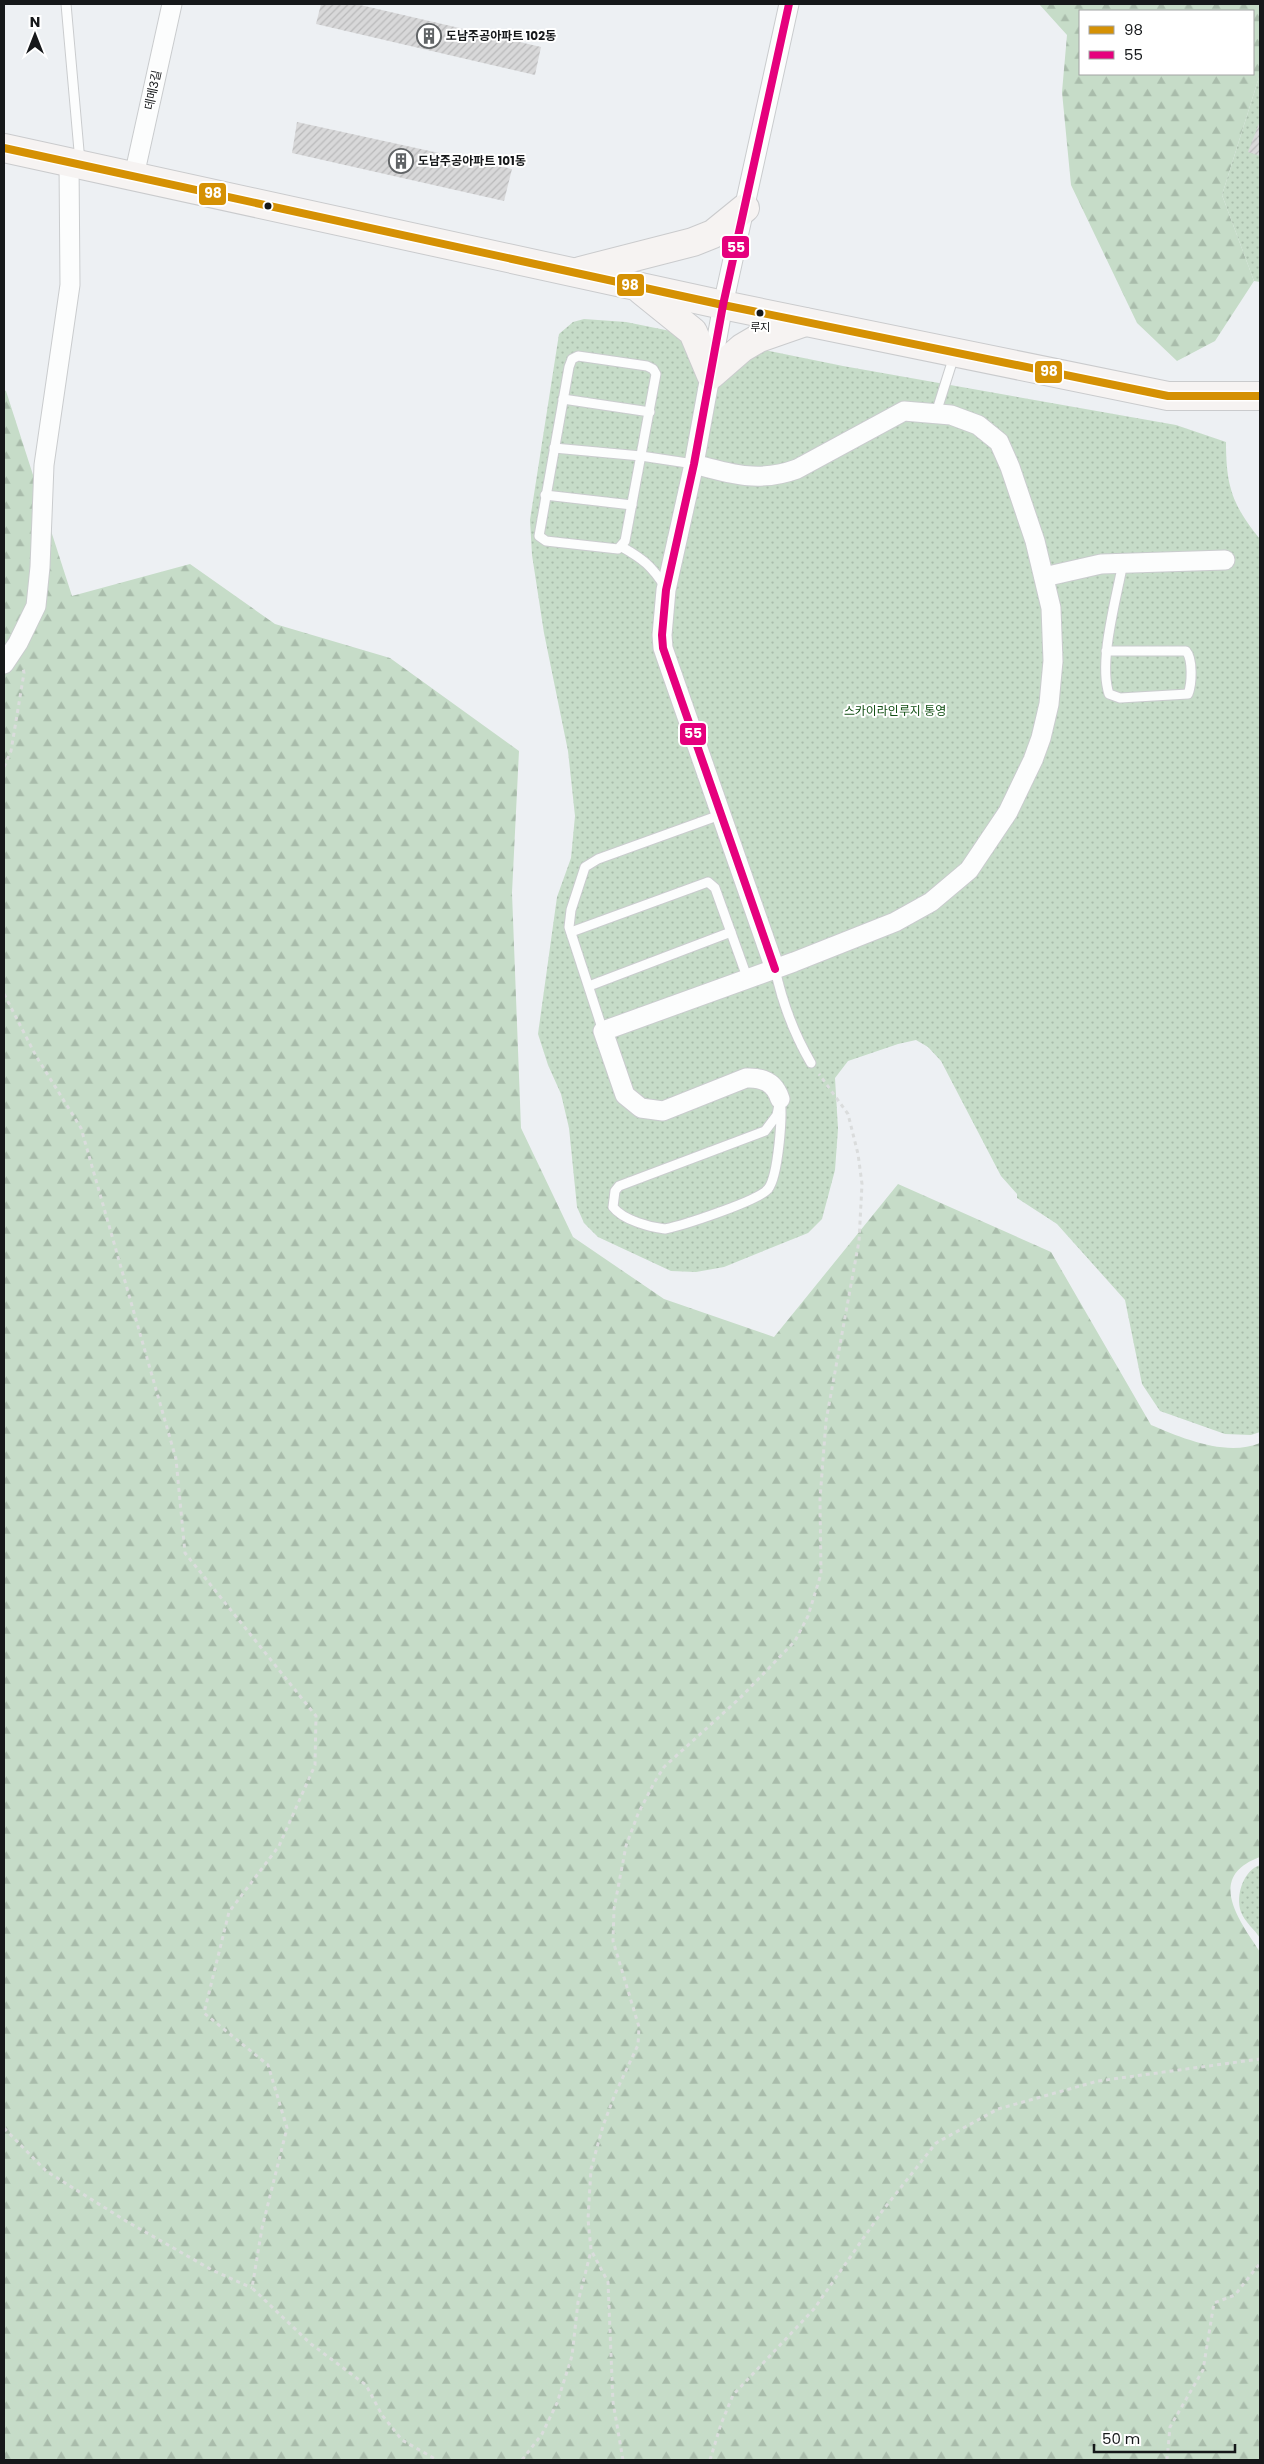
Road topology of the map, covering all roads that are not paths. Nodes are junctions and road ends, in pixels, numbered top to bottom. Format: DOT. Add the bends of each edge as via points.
graph roads {
  1 [pos="66,4"];
  2 [pos="172,4"];
  3 [pos="790,4"];
  4 [pos="4,148"];
  5 [pos="75,164"];
  6 [pos="134,176"];
  7 [pos="745,208"];
  8 [pos="576,272"];
  9 [pos="636,286"];
  10 [pos="723,305"];
  11 [pos="805,322"];
  12 [pos="955,353"];
  13 [pos="711,375"];
  14 [pos="1260,396"];
  15 [pos="563,399"];
  16 [pos="650,412"];
  17 [pos="936,413"];
  18 [pos="554,448"];
  19 [pos="641,456"];
  20 [pos="694,464"];
  21 [pos="545,495"];
  22 [pos="632,505"];
  23 [pos="622,547"];
  24 [pos="1225,560"];
  25 [pos="1123,562"];
  26 [pos="1044,577"];
  27 [pos="666,590"];
  28 [pos="1106,651"];
  29 [pos="4,664"];
  30 [pos="720,815"];
  31 [pos="571,932"];
  32 [pos="731,932"];
  33 [pos="775,969"];
  34 [pos="747,977"];
  35 [pos="589,986"];
  36 [pos="603,1031"];
  37 [pos="811,1063"];
  38 [pos="780,1099"];
  1 -- 5 [label="lane"];
  2 -- 6 [label="street, 데메3길"];
  3 -- 7 [label="street"];
  4 -- 5 [label="main road"];
  5 -- 6 [label="main road"];
  5 -- 29 [label="street" via="70,286 44,465 36,606 18,644"];
  6 -- 8 [label="main road"];
  7 -- 8 [label="main road" via="713,234 693,242"];
  7 -- 10 [label="street"];
  8 -- 9 [label="main road"];
  9 -- 10 [label="main road"];
  9 -- 13 [label="main road" via="693,332"];
  10 -- 11 [label="main road"];
  10 -- 13 [label="street"];
  11 -- 12 [label="main road"];
  11 -- 13 [label="main road" via="759,338"];
  12 -- 14 [label="main road" via="1168,396"];
  12 -- 17 [label="lane"];
  13 -- 20 [label="street"];
  15 -- 16 [label="lane"];
  15 -- 16 [label="lane" via="572,360 585,356 653,369 656,382"];
  15 -- 18 [label="lane"];
  16 -- 19 [label="lane"];
  17 -- 20 [label="street" via="904,411 780,475 765,478 748,476"];
  17 -- 26 [label="street" via="978,425 999,442 1013,476"];
  18 -- 19 [label="lane"];
  18 -- 21 [label="lane"];
  19 -- 20 [label="lane"];
  19 -- 22 [label="lane"];
  20 -- 27 [label="street"];
  21 -- 22 [label="lane"];
  21 -- 23 [label="lane" via="539,528 541,540 612,550"];
  22 -- 23 [label="lane"];
  23 -- 27 [label="lane" via="644,560"];
  24 -- 25 [label="street"];
  25 -- 26 [label="street"];
  25 -- 28 [label="lane"];
  26 -- 33 [label="street" via="1052,616 1054,661 1041,738 1008,812 969,870 932,902 915,912"];
  27 -- 30 [label="street" via="663,648"];
  28 -- 28 [label="lane" via="1107,687 1113,697 1188,694 1190,660 1186,651"];
  30 -- 31 [label="lane" via="585,867 569,918"];
  30 -- 33 [label="street"];
  31 -- 32 [label="lane" via="708,882 715,888"];
  31 -- 35 [label="lane"];
  32 -- 34 [label="lane"];
  32 -- 35 [label="lane"];
  33 -- 34 [label="street"];
  33 -- 37 [label="lane" via="782,998"];
  34 -- 36 [label="street"];
  35 -- 36 [label="lane"];
  36 -- 38 [label="street" via="625,1095 641,1108 663,1111 746,1078 771,1084"];
  38 -- 38 [label="lane" via="777,1115 765,1131 619,1186 614,1192 613,1206 624,1216 666,1229 759,1196 772,1183 782,1119"];
}
